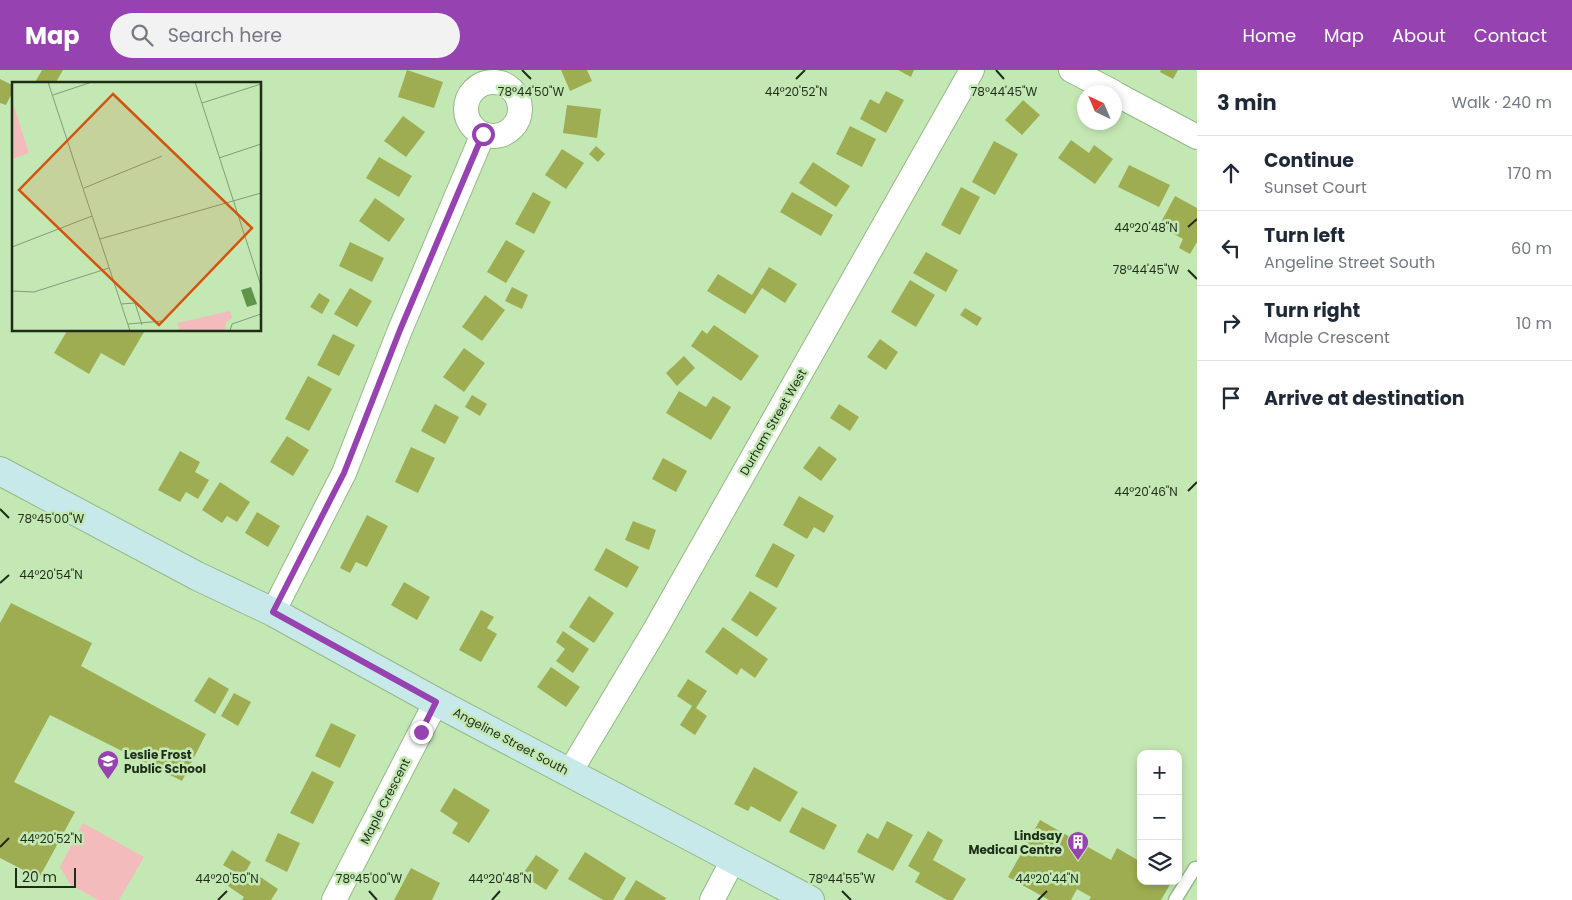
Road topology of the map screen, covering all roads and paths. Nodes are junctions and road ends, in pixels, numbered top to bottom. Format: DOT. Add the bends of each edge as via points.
graph roads {
  1 [pos="972,70"];
  2 [pos="1071,70"];
  3 [pos="1099,85"];
  4 [pos="1122,97"];
  5 [pos="483,134"];
  6 [pos="1197,137"];
  7 [pos="0,471"];
  8 [pos="273,612"];
  9 [pos="436,702"];
  10 [pos="570,772"];
  11 [pos="733,860"];
  12 [pos="1195,868"];
  13 [pos="334,900"];
  14 [pos="712,900"];
  15 [pos="810,900"];
  16 [pos="1175,900"];
  1 -- 10 [label="street, Durham Street West" via="655,630"];
  2 -- 3 [label="street"];
  4 -- 6 [label="street"];
  5 -- 8 [label="street" via="344,473"];
  7 -- 8 [label="main road, Angeline Street South" via="197,576"];
  8 -- 9 [label="main road, Angeline Street South"];
  9 -- 10 [label="main road, Angeline Street South"];
  9 -- 13 [label="street, Maple Crescent"];
  10 -- 11 [label="main road, Angeline Street South"];
  11 -- 14 [label="street"];
  11 -- 15 [label="main road, Angeline Street South"];
  12 -- 16 [label="lane"];
}
